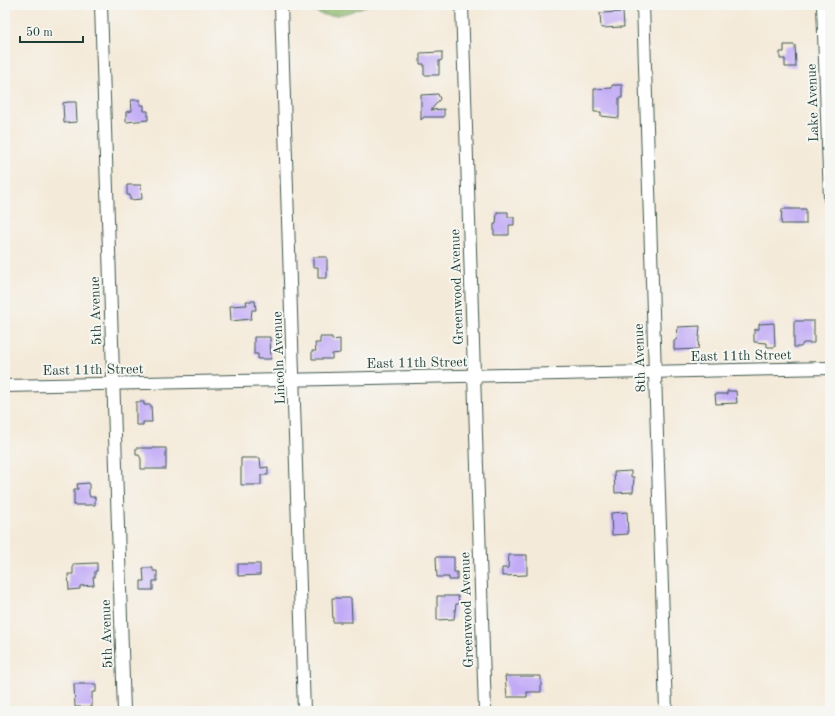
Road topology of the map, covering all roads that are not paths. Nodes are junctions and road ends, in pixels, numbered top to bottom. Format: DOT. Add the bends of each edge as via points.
graph roads {
  1 [pos="101,5"];
  2 [pos="281,5"];
  3 [pos="462,5"];
  4 [pos="643,5"];
  5 [pos="823,5"];
  6 [pos="830,199"];
  7 [pos="830,368"];
  8 [pos="655,372"];
  9 [pos="474,376"];
  10 [pos="294,380"];
  11 [pos="113,384"];
  12 [pos="5,386"];
  13 [pos="124,711"];
  14 [pos="304,711"];
  15 [pos="485,711"];
  16 [pos="666,711"];
  1 -- 11 [label="street, 5th Avenue"];
  2 -- 10 [label="street, Lincoln Avenue"];
  3 -- 9 [label="street, Greenwood Avenue"];
  4 -- 8 [label="street, 8th Avenue"];
  5 -- 6 [label="street, Lake Avenue"];
  7 -- 8 [label="street, East 11th Street"];
  8 -- 9 [label="street, East 11th Street"];
  8 -- 16 [label="street, 8th Avenue"];
  9 -- 10 [label="street, East 11th Street"];
  9 -- 15 [label="street, Greenwood Avenue"];
  10 -- 11 [label="street, East 11th Street"];
  10 -- 14 [label="street, Lincoln Avenue"];
  11 -- 12 [label="street, East 11th Street"];
  11 -- 13 [label="street, 5th Avenue"];
}
